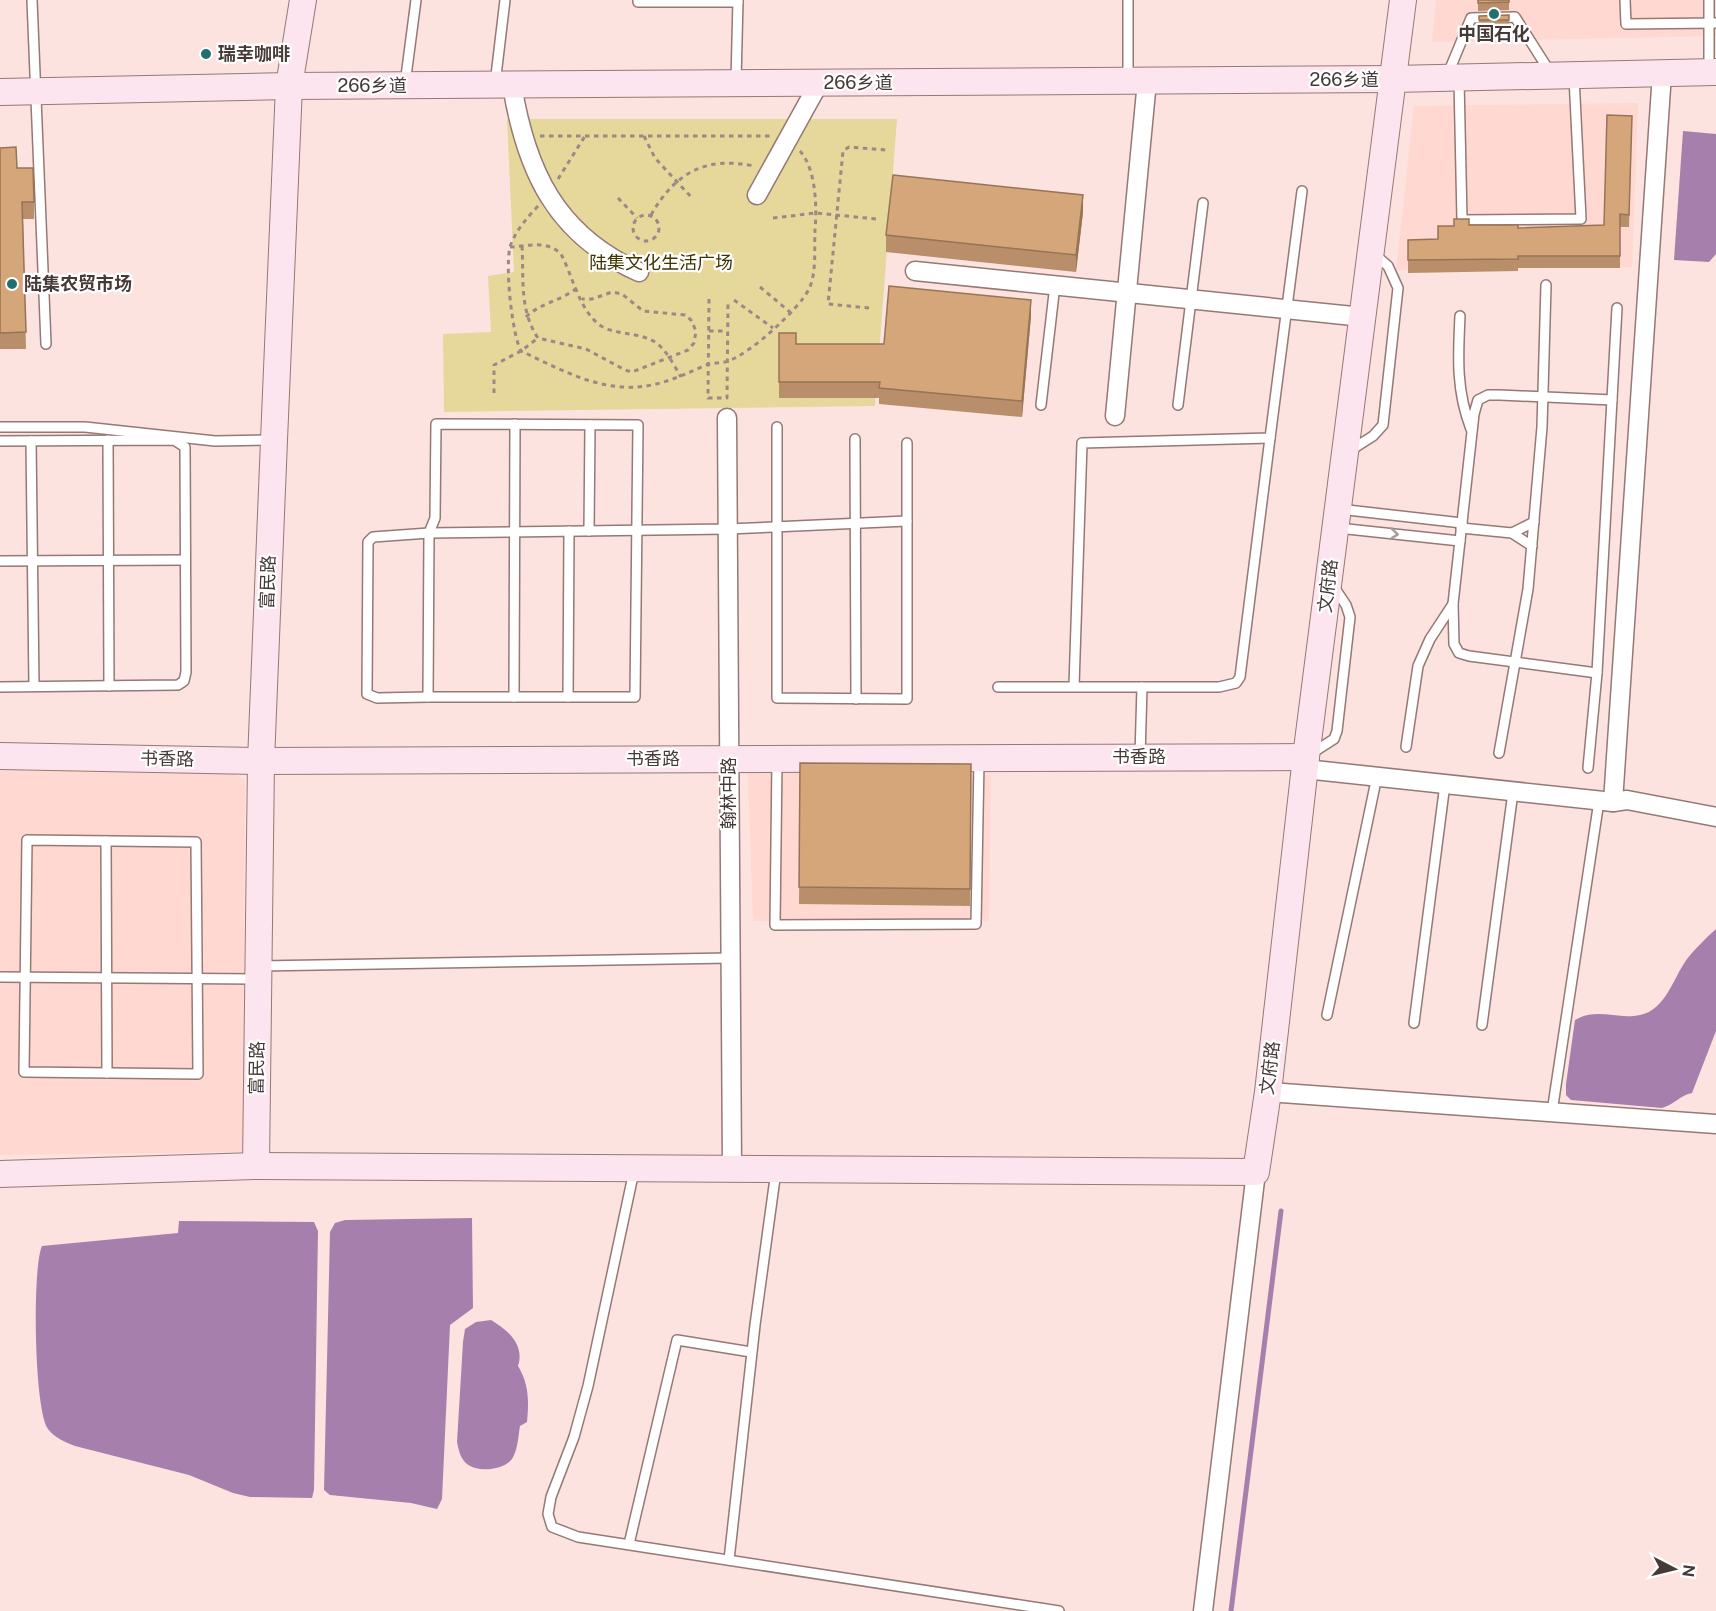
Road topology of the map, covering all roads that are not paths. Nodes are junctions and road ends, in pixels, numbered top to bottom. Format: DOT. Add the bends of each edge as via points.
graph roads {
  1 [pos="32,0"];
  2 [pos="303,0"];
  3 [pos="416,0"];
  4 [pos="505,0"];
  5 [pos="639,0"];
  6 [pos="1128,0"];
  7 [pos="1403,0"];
  8 [pos="1625,0"];
  9 [pos="1709,0"];
  10 [pos="738,1"];
  11 [pos="1713,23"];
  12 [pos="1712,72"];
  13 [pos="1662,73"];
  14 [pos="1563,75"];
  15 [pos="1452,78"];
  16 [pos="1393,79"];
  17 [pos="1138,81"];
  18 [pos="819,83"];
  19 [pos="736,84"];
  20 [pos="503,85"];
  21 [pos="289,86"];
  22 [pos="405,86"];
  23 [pos="0,92"];
  24 [pos="38,92"];
  25 [pos="1302,191"];
  26 [pos="757,195"];
  27 [pos="1203,203"];
  28 [pos="1371,251"];
  29 [pos="915,271"];
  30 [pos="639,272"];
  31 [pos="1055,285"];
  32 [pos="1546,285"];
  33 [pos="1127,293"];
  34 [pos="1191,299"];
  35 [pos="1617,308"];
  36 [pos="1287,309"];
  37 [pos="1460,316"];
  38 [pos="1363,317"];
  39 [pos="46,344"];
  40 [pos="1543,396"];
  41 [pos="1612,400"];
  42 [pos="1041,405"];
  43 [pos="1178,405"];
  44 [pos="1115,416"];
  45 [pos="727,418"];
  46 [pos="515,424"];
  47 [pos="590,425"];
  48 [pos="0,427"];
  49 [pos="777,427"];
  50 [pos="1472,432"];
  51 [pos="1270,438"];
  52 [pos="855,439"];
  53 [pos="108,440"];
  54 [pos="274,440"];
  55 [pos="0,441"];
  56 [pos="31,441"];
  57 [pos="907,443"];
  58 [pos="1345,453"];
  59 [pos="1337,518"];
  60 [pos="907,521"];
  61 [pos="1534,522"];
  62 [pos="855,523"];
  63 [pos="1462,525"];
  64 [pos="777,526"];
  65 [pos="728,529"];
  66 [pos="636,530"];
  67 [pos="569,531"];
  68 [pos="589,531"];
  69 [pos="515,532"];
  70 [pos="429,533"];
  71 [pos="1512,533"];
  72 [pos="1460,541"];
  73 [pos="1532,546"];
  74 [pos="109,560"];
  75 [pos="185,560"];
  76 [pos="0,561"];
  77 [pos="33,561"];
  78 [pos="1453,604"];
  79 [pos="1515,663"];
  80 [pos="1597,673"];
  81 [pos="34,686"];
  82 [pos="109,686"];
  83 [pos="1074,686"];
  84 [pos="0,687"];
  85 [pos="998,687"];
  86 [pos="1142,687"];
  87 [pos="428,697"];
  88 [pos="514,697"];
  89 [pos="568,697"];
  90 [pos="856,699"];
  91 [pos="1406,747"];
  92 [pos="1499,753"];
  93 [pos="0,756"];
  94 [pos="979,758"];
  95 [pos="1140,758"];
  96 [pos="729,759"];
  97 [pos="777,759"];
  98 [pos="261,761"];
  99 [pos="1305,763"];
  100 [pos="1588,768"];
  101 [pos="1377,777"];
  102 [pos="1445,784"];
  103 [pos="1513,792"];
  104 [pos="1606,802"];
  105 [pos="1716,817"];
  106 [pos="106,841"];
  107 [pos="730,958"];
  108 [pos="258,972"];
  109 [pos="0,977"];
  110 [pos="25,977"];
  111 [pos="107,978"];
  112 [pos="197,978"];
  113 [pos="1327,1015"];
  114 [pos="1414,1023"];
  115 [pos="1482,1025"];
  116 [pos="107,1073"];
  117 [pos="1268,1092"];
  118 [pos="1552,1112"];
  119 [pos="1716,1124"];
  120 [pos="256,1166"];
  121 [pos="634,1168"];
  122 [pos="732,1169"];
  123 [pos="776,1169"];
  124 [pos="1256,1172"];
  125 [pos="0,1174"];
  126 [pos="752,1352"];
  127 [pos="629,1544"];
  128 [pos="729,1560"];
  129 [pos="1059,1611"];
  130 [pos="1203,1611"];
  1 -- 24 [label="lane"];
  2 -- 21 [label="street, 富民路"];
  3 -- 22 [label="lane"];
  4 -- 20 [label="lane"];
  5 -- 10 [label="lane"];
  6 -- 17 [label="lane"];
  7 -- 16 [label="street, 文府路"];
  8 -- 11 [label="lane" via="1626,24"];
  9 -- 11 [label="lane"];
  10 -- 19 [label="lane"];
  11 -- 12 [label="lane"];
  12 -- 13 [label="street, 266乡道"];
  13 -- 14 [label="street, 266乡道"];
  13 -- 104 [label="street"];
  14 -- 15 [label="street, 266乡道"];
  14 -- 15 [label="lane" via="1515,17 1471,18"];
  14 -- 15 [label="lane" via="1581,219 1462,220"];
  15 -- 16 [label="street, 266乡道"];
  16 -- 17 [label="street, 266乡道"];
  16 -- 28 [label="street, 文府路"];
  17 -- 18 [label="street, 266乡道"];
  17 -- 33 [label="street"];
  18 -- 19 [label="street, 266乡道"];
  18 -- 26 [label="street"];
  19 -- 20 [label="street, 266乡道"];
  20 -- 22 [label="street, 266乡道"];
  20 -- 30 [label="street" via="530,159 561,216 592,246"];
  21 -- 22 [label="street, 266乡道"];
  21 -- 24 [label="street, 266乡道"];
  21 -- 54 [label="street, 富民路"];
  23 -- 24 [label="street, 266乡道"];
  24 -- 39 [label="lane"];
  25 -- 36 [label="lane"];
  27 -- 34 [label="lane"];
  28 -- 38 [label="street, 文府路"];
  28 -- 58 [label="lane" via="1388,266 1398,288 1383,425"];
  29 -- 31 [label="street"];
  31 -- 33 [label="street"];
  31 -- 42 [label="lane"];
  32 -- 40 [label="lane"];
  33 -- 34 [label="street"];
  33 -- 44 [label="street"];
  34 -- 36 [label="street"];
  34 -- 43 [label="lane"];
  35 -- 41 [label="lane"];
  36 -- 38 [label="street"];
  36 -- 51 [label="lane"];
  37 -- 50 [label="lane" via="1458,382"];
  38 -- 58 [label="street, 文府路"];
  40 -- 41 [label="lane"];
  40 -- 50 [label="lane" via="1488,395 1478,400"];
  40 -- 61 [label="lane"];
  41 -- 80 [label="lane"];
  45 -- 65 [label="street, 翰林中路"];
  46 -- 47 [label="lane"];
  46 -- 69 [label="lane"];
  46 -- 70 [label="lane" via="436,424 435,518"];
  47 -- 66 [label="lane" via="638,425"];
  47 -- 68 [label="lane"];
  48 -- 54 [label="lane" via="85,427 215,441"];
  49 -- 64 [label="lane"];
  50 -- 63 [label="lane"];
  51 -- 83 [label="lane" via="1082,443"];
  51 -- 86 [label="lane" via="1240,676 1227,687"];
  52 -- 62 [label="lane"];
  53 -- 56 [label="lane"];
  53 -- 74 [label="lane"];
  53 -- 75 [label="lane" via="174,440 185,447"];
  54 -- 98 [label="street, 富民路"];
  55 -- 56 [label="lane"];
  56 -- 77 [label="lane"];
  57 -- 60 [label="lane"];
  58 -- 59 [label="street, 文府路"];
  59 -- 63 [label="lane"];
  59 -- 72 [label="lane, one-way"];
  59 -- 99 [label="street, 文府路"];
  60 -- 62 [label="lane"];
  60 -- 90 [label="lane" via="907,699"];
  61 -- 71 [label="lane"];
  61 -- 73 [label="lane"];
  62 -- 64 [label="lane"];
  62 -- 90 [label="lane"];
  63 -- 71 [label="lane"];
  63 -- 72 [label="lane"];
  64 -- 65 [label="lane"];
  64 -- 90 [label="lane" via="777,698"];
  65 -- 66 [label="lane"];
  65 -- 96 [label="street, 翰林中路"];
  66 -- 68 [label="lane"];
  66 -- 89 [label="lane" via="635,697"];
  67 -- 68 [label="lane"];
  67 -- 69 [label="lane"];
  67 -- 89 [label="lane"];
  69 -- 70 [label="lane"];
  69 -- 88 [label="lane"];
  70 -- 87 [label="lane"];
  70 -- 87 [label="lane" via="381,535 368,542 366,683 367,694 377,698"];
  71 -- 73 [label="lane"];
  72 -- 78 [label="lane"];
  73 -- 79 [label="lane"];
  74 -- 75 [label="lane"];
  74 -- 77 [label="lane"];
  74 -- 82 [label="lane"];
  75 -- 82 [label="lane" via="184,681 178,685"];
  76 -- 77 [label="lane"];
  77 -- 81 [label="lane"];
  78 -- 79 [label="lane" via="1454,644 1459,653"];
  78 -- 91 [label="lane" via="1418,666"];
  79 -- 80 [label="lane"];
  79 -- 92 [label="lane"];
  80 -- 100 [label="lane"];
  81 -- 82 [label="lane"];
  81 -- 84 [label="lane"];
  83 -- 85 [label="lane"];
  83 -- 86 [label="lane"];
  86 -- 95 [label="lane"];
  87 -- 88 [label="lane"];
  88 -- 89 [label="lane"];
  93 -- 98 [label="street, 书香路"];
  94 -- 95 [label="street, 书香路"];
  94 -- 97 [label="street, 书香路"];
  94 -- 97 [label="lane" via="976,924 775,925"];
  95 -- 99 [label="street, 书香路"];
  96 -- 97 [label="street, 书香路"];
  96 -- 98 [label="street, 书香路"];
  96 -- 107 [label="street, 翰林中路"];
  98 -- 108 [label="street, 富民路"];
  99 -- 101 [label="street"];
  99 -- 117 [label="street, 文府路"];
  101 -- 102 [label="street"];
  101 -- 113 [label="lane"];
  102 -- 103 [label="street"];
  102 -- 114 [label="lane"];
  103 -- 104 [label="street"];
  103 -- 115 [label="lane"];
  104 -- 105 [label="street" via="1627,800"];
  104 -- 118 [label="lane"];
  106 -- 110 [label="lane" via="27,840"];
  106 -- 111 [label="lane"];
  106 -- 112 [label="lane" via="196,842"];
  107 -- 108 [label="lane"];
  107 -- 122 [label="street, 翰林中路"];
  108 -- 112 [label="lane"];
  108 -- 120 [label="street, 富民路"];
  109 -- 110 [label="lane"];
  110 -- 111 [label="lane"];
  110 -- 116 [label="lane" via="24,1072"];
  111 -- 112 [label="lane"];
  111 -- 116 [label="lane"];
  112 -- 116 [label="lane" via="198,1074"];
  117 -- 118 [label="street"];
  117 -- 124 [label="street, 文府路"];
  118 -- 119 [label="street"];
  120 -- 121 [label="street"];
  120 -- 125 [label="street"];
  121 -- 122 [label="street"];
  121 -- 127 [label="lane" via="588,1386 548,1514 552,1527 561,1533"];
  122 -- 123 [label="street"];
  123 -- 124 [label="street"];
  123 -- 126 [label="lane"];
  124 -- 130 [label="street"];
  126 -- 127 [label="lane" via="677,1340"];
  126 -- 128 [label="lane"];
  127 -- 128 [label="lane"];
  128 -- 129 [label="lane"];
}
